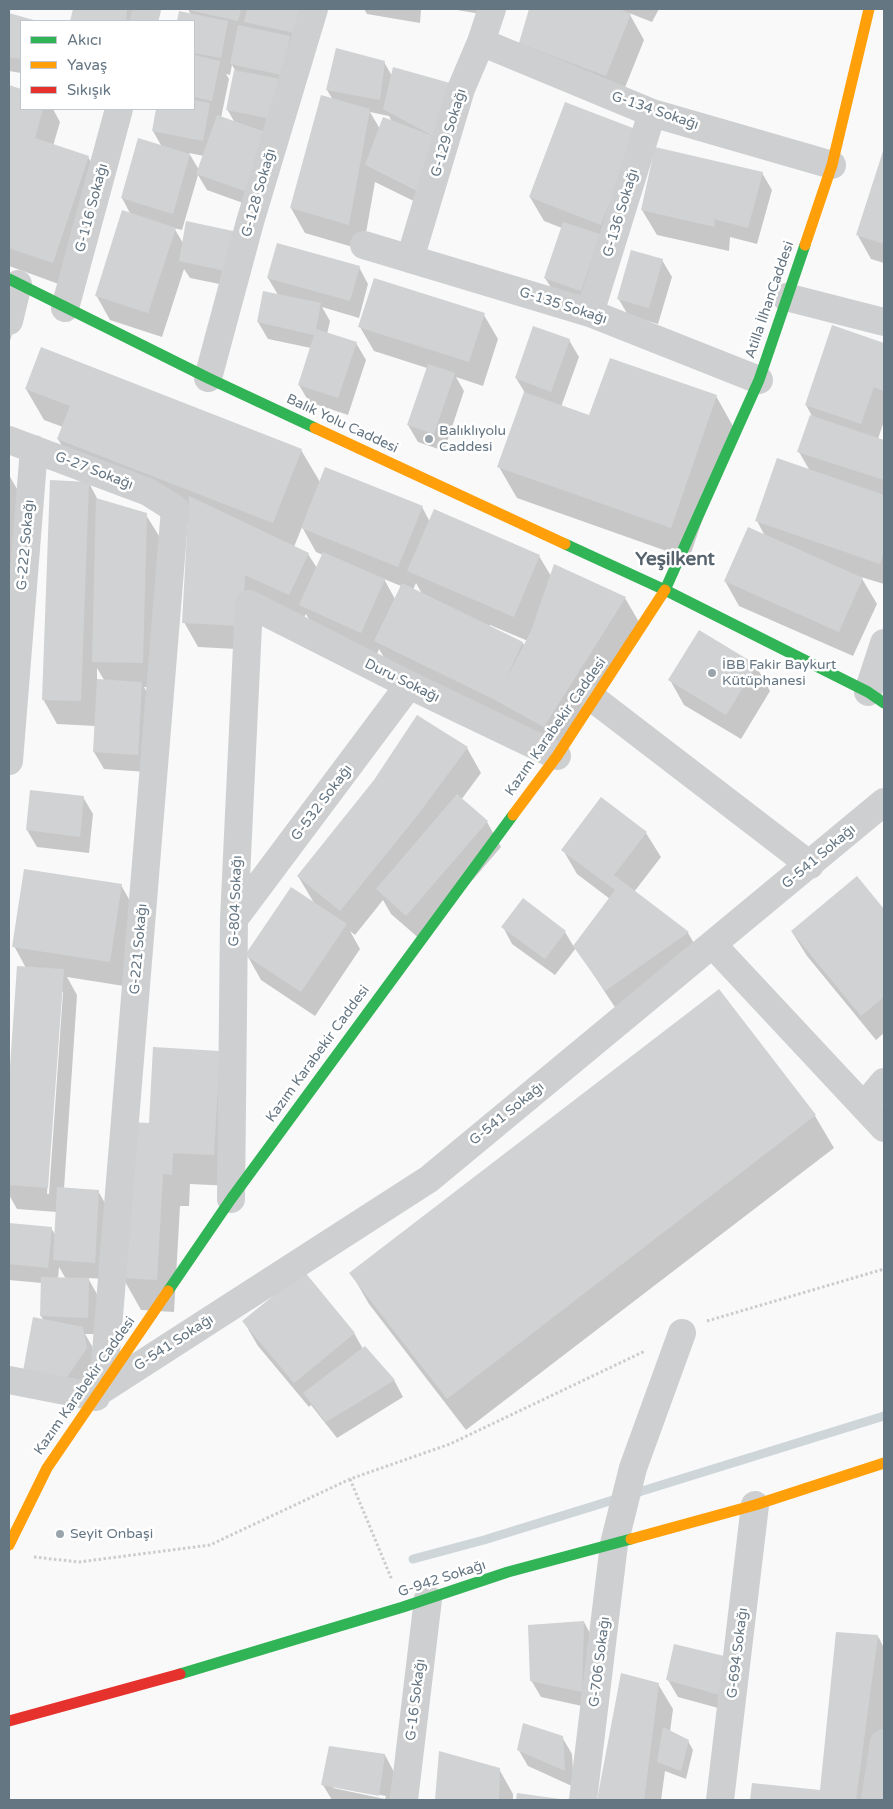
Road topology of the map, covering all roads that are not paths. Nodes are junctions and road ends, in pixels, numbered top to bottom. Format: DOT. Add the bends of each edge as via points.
graph roads {
  1 [pos="314,9"];
  2 [pos="492,9"];
  3 [pos="869,9"];
  4 [pos="481,42"];
  5 [pos="119,110"];
  6 [pos="652,113"];
  7 [pos="832,165"];
  8 [pos="364,245"];
  9 [pos="410,259"];
  10 [pos="13,281"];
  11 [pos="786,297"];
  12 [pos="65,308"];
  13 [pos="590,313"];
  14 [pos="9,321"];
  15 [pos="884,322"];
  16 [pos="208,378"];
  17 [pos="759,380"];
  18 [pos="21,444"];
  19 [pos="175,509"];
  20 [pos="665,590"];
  21 [pos="249,604"];
  22 [pos="884,643"];
  23 [pos="409,685"];
  24 [pos="876,697"];
  25 [pos="595,700"];
  26 [pos="557,756"];
  27 [pos="9,760"];
  28 [pos="884,802"];
  29 [pos="810,865"];
  30 [pos="234,919"];
  31 [pos="713,944"];
  32 [pos="884,1082"];
  33 [pos="864,1106"];
  34 [pos="884,1128"];
  35 [pos="231,1199"];
  36 [pos="682,1333"];
  37 [pos="9,1380"];
  38 [pos="99,1393"];
  39 [pos="884,1463"];
  40 [pos="755,1505"];
  41 [pos="617,1534"];
  42 [pos="9,1546"];
  43 [pos="416,1603"];
  44 [pos="9,1721"];
  45 [pos="884,1743"];
  46 [pos="404,1800"];
  47 [pos="583,1800"];
  48 [pos="720,1800"];
  49 [pos="875,1800"];
  1 -- 16 [label="street, G-128 Sokağı" via="250,222"];
  2 -- 4 [label="street, G-129 Sokağı"];
  3 -- 7 [label="main road, Atilla İlhanCaddesi"];
  4 -- 6 [label="street, G-134 Sokağı"];
  4 -- 9 [label="street, G-129 Sokağı" via="461,89"];
  5 -- 12 [label="street, G-116 Sokağı"];
  6 -- 7 [label="street, G-134 Sokağı"];
  6 -- 13 [label="street, G-136 Sokağı"];
  7 -- 11 [label="main road, Atilla İlhanCaddesi"];
  8 -- 9 [label="street, G-135 Sokağı"];
  9 -- 13 [label="street, G-135 Sokağı"];
  10 -- 12 [label="main road, Balık Yolu Caddesi"];
  10 -- 14 [label="street"];
  11 -- 15 [label="street"];
  11 -- 17 [label="main road, Atilla İlhanCaddesi"];
  12 -- 16 [label="main road, Balık Yolu Caddesi"];
  13 -- 17 [label="street, G-135 Sokağı"];
  16 -- 20 [label="main road, Balık Yolu Caddesi"];
  17 -- 20 [label="main road, Atilla İlhanCaddesi"];
  18 -- 19 [label="street, G-27 Sokağı" via="148,492"];
  18 -- 27 [label="street, G-222 Sokağı"];
  19 -- 38 [label="street, G-221 Sokağı"];
  20 -- 24 [label="main road, Balık Yolu Caddesi"];
  20 -- 25 [label="main road, Kazım Karabekir Caddesi"];
  21 -- 23 [label="street, Duru Sokağı"];
  21 -- 30 [label="street, G-804 Sokağı"];
  22 -- 24 [label="street"];
  23 -- 26 [label="street, Duru Sokağı"];
  23 -- 30 [label="street, G-532 Sokağı"];
  25 -- 26 [label="main road, Kazım Karabekir Caddesi"];
  25 -- 29 [label="street"];
  26 -- 35 [label="main road, Kazım Karabekir Caddesi"];
  28 -- 29 [label="street, G-541 Sokağı"];
  29 -- 31 [label="street, G-541 Sokağı"];
  30 -- 35 [label="street, G-804 Sokağı"];
  31 -- 33 [label="street"];
  31 -- 38 [label="street, G-541 Sokağı" via="429,1179"];
  32 -- 33 [label="street"];
  33 -- 34 [label="street"];
  35 -- 38 [label="main road, Kazım Karabekir Caddesi"];
  36 -- 41 [label="street, G-706 Sokağı" via="634,1468"];
  37 -- 38 [label="street"];
  38 -- 42 [label="main road, Kazım Karabekir Caddesi" via="47,1468"];
  39 -- 40 [label="main road, G-942 Sokağı"];
  40 -- 41 [label="main road, G-942 Sokağı"];
  40 -- 48 [label="street, G-694 Sokağı"];
  41 -- 43 [label="main road, G-942 Sokağı"];
  41 -- 47 [label="street, G-706 Sokağı"];
  43 -- 44 [label="main road, G-942 Sokağı" via="203,1668"];
  43 -- 46 [label="street, G-16 Sokağı"];
  45 -- 49 [label="street"];
}
